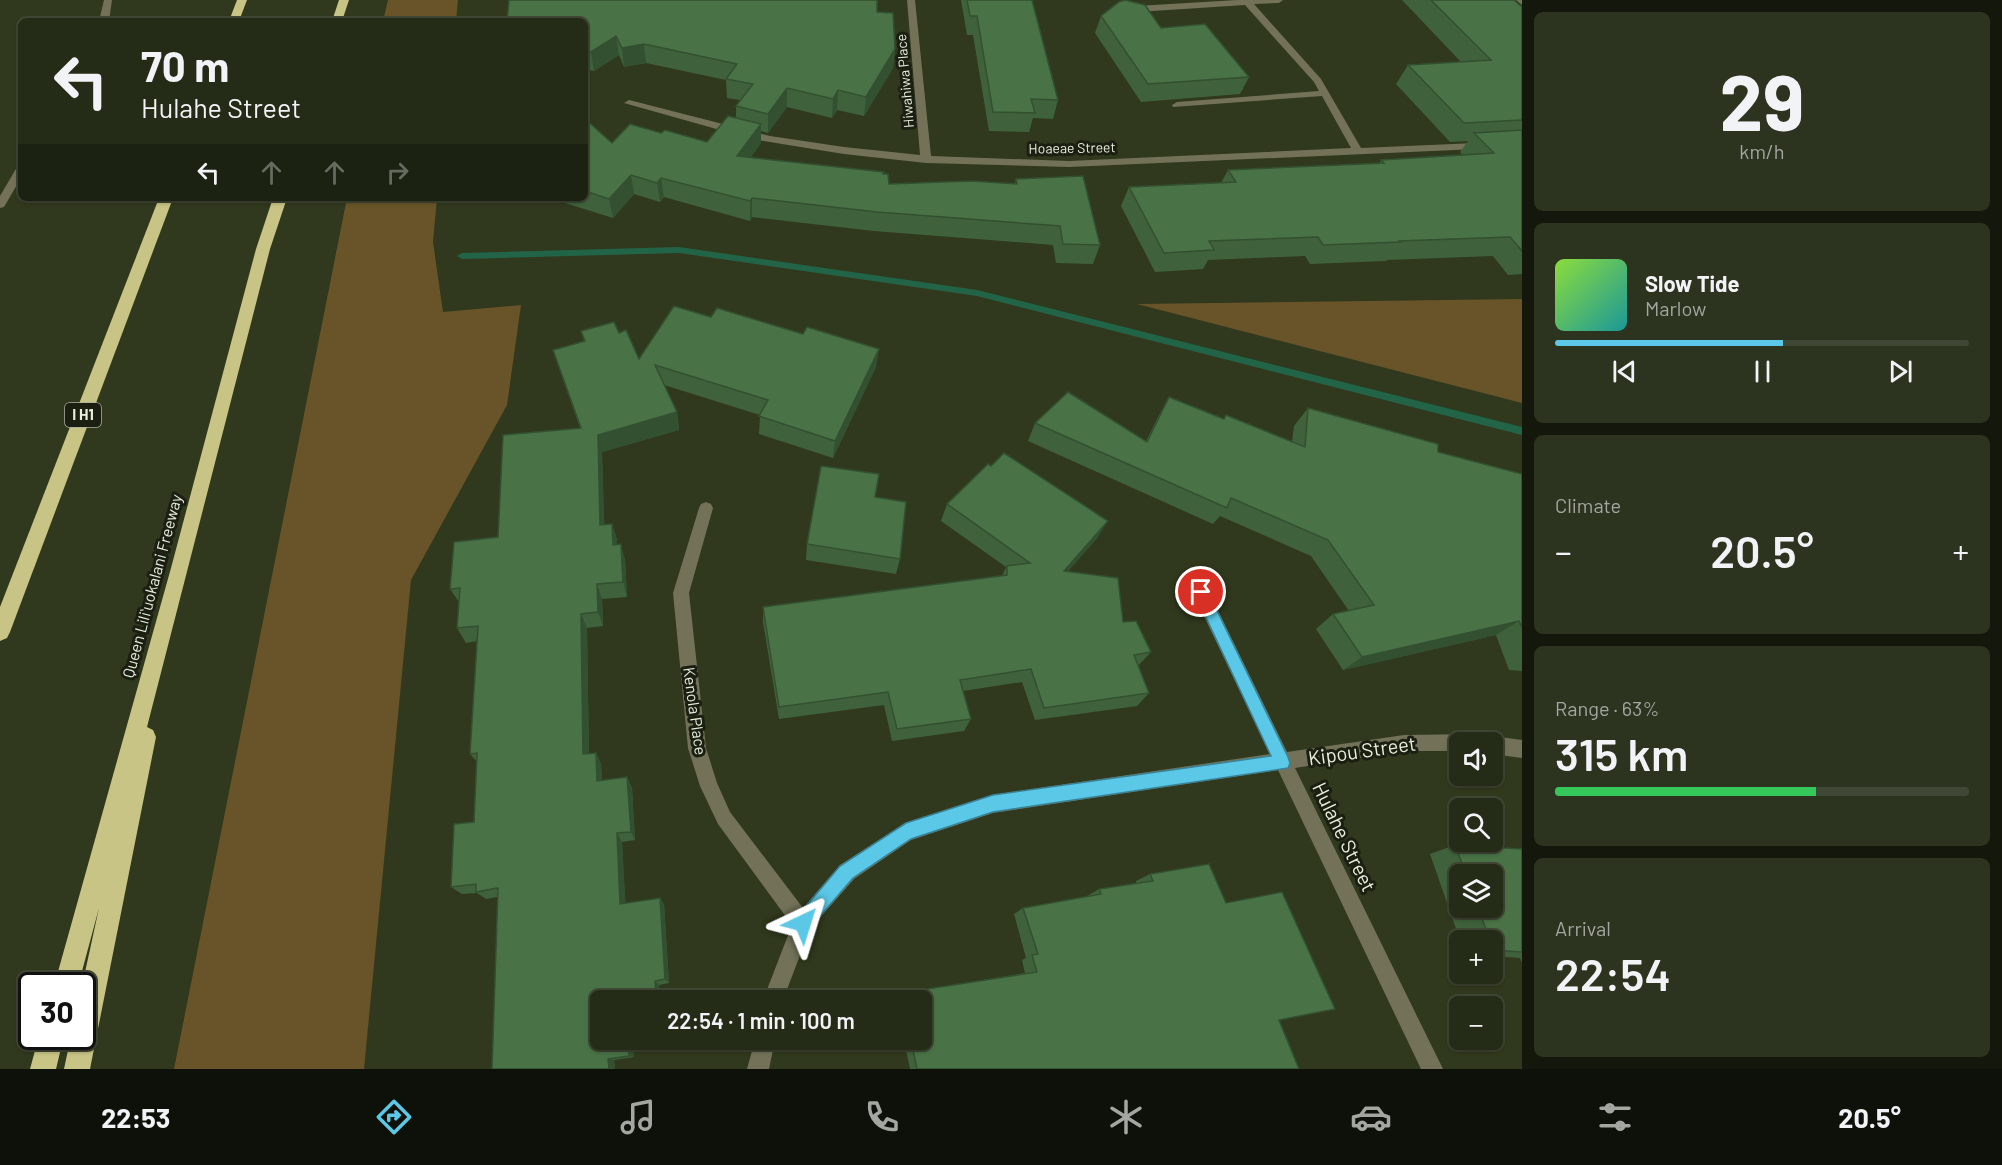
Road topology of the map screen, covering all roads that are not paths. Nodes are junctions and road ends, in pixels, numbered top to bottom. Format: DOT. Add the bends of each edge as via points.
graph roads {
  1 [pos="108,0"];
  2 [pos="242,0"];
  3 [pos="344,0"];
  4 [pos="911,0"];
  5 [pos="1279,0"];
  6 [pos="1247,2"];
  7 [pos="1137,9"];
  8 [pos="105,18"];
  9 [pos="235,18"];
  10 [pos="338,18"];
  11 [pos="1325,93"];
  12 [pos="629,103"];
  13 [pos="1177,105"];
  14 [pos="1522,144"];
  15 [pos="1358,151"];
  16 [pos="926,160"];
  17 [pos="18,174"];
  18 [pos="165,201"];
  19 [pos="279,201"];
  20 [pos="0,205"];
  21 [pos="706,508"];
  22 [pos="180,568"];
  23 [pos="1201,592"];
  24 [pos="0,633"];
  25 [pos="1449,742"];
  26 [pos="1503,746"];
  27 [pos="1522,749"];
  28 [pos="1282,763"];
  29 [pos="803,923"];
  30 [pos="70,972"];
  31 [pos="777,990"];
  32 [pos="49,1050"];
  33 [pos="763,1050"];
  34 [pos="44,1069"];
  35 [pos="78,1069"];
  36 [pos="758,1069"];
  37 [pos="1432,1069"];
  1 -- 8 [label="street"];
  2 -- 9 [label="highway"];
  3 -- 10 [label="highway"];
  4 -- 16 [label="street, Hiwahiwa Place"];
  5 -- 6 [label="street"];
  6 -- 7 [label="street"];
  6 -- 11 [label="street"];
  11 -- 13 [label="street"];
  11 -- 15 [label="street"];
  12 -- 16 [label="street, Hoaeae Street" via="767,139"];
  14 -- 15 [label="street, Hoaeae Street"];
  15 -- 16 [label="street, Hoaeae Street" via="1069,164"];
  17 -- 20 [label="street"];
  18 -- 24 [label="highway, I H1"];
  19 -- 22 [label="highway, Queen Liliʻuokalani Freeway"];
  21 -- 29 [label="street, Kenola Place" via="681,593 697,748 724,818"];
  22 -- 30 [label="highway, Queen Liliʻuokalani Freeway"];
  22 -- 35 [label="highway"];
  23 -- 28 [label="street, Hulahe Street"];
  25 -- 28 [label="street, Kipou Street" via="1404,743"];
  26 -- 27 [label="street"];
  28 -- 29 [label="street, Kipou Street" via="993,804 906,832 846,872"];
  28 -- 37 [label="street, Hulahe Street"];
  29 -- 31 [label="street, Kipou Street"];
  32 -- 34 [label="highway"];
  33 -- 36 [label="street"];
}
